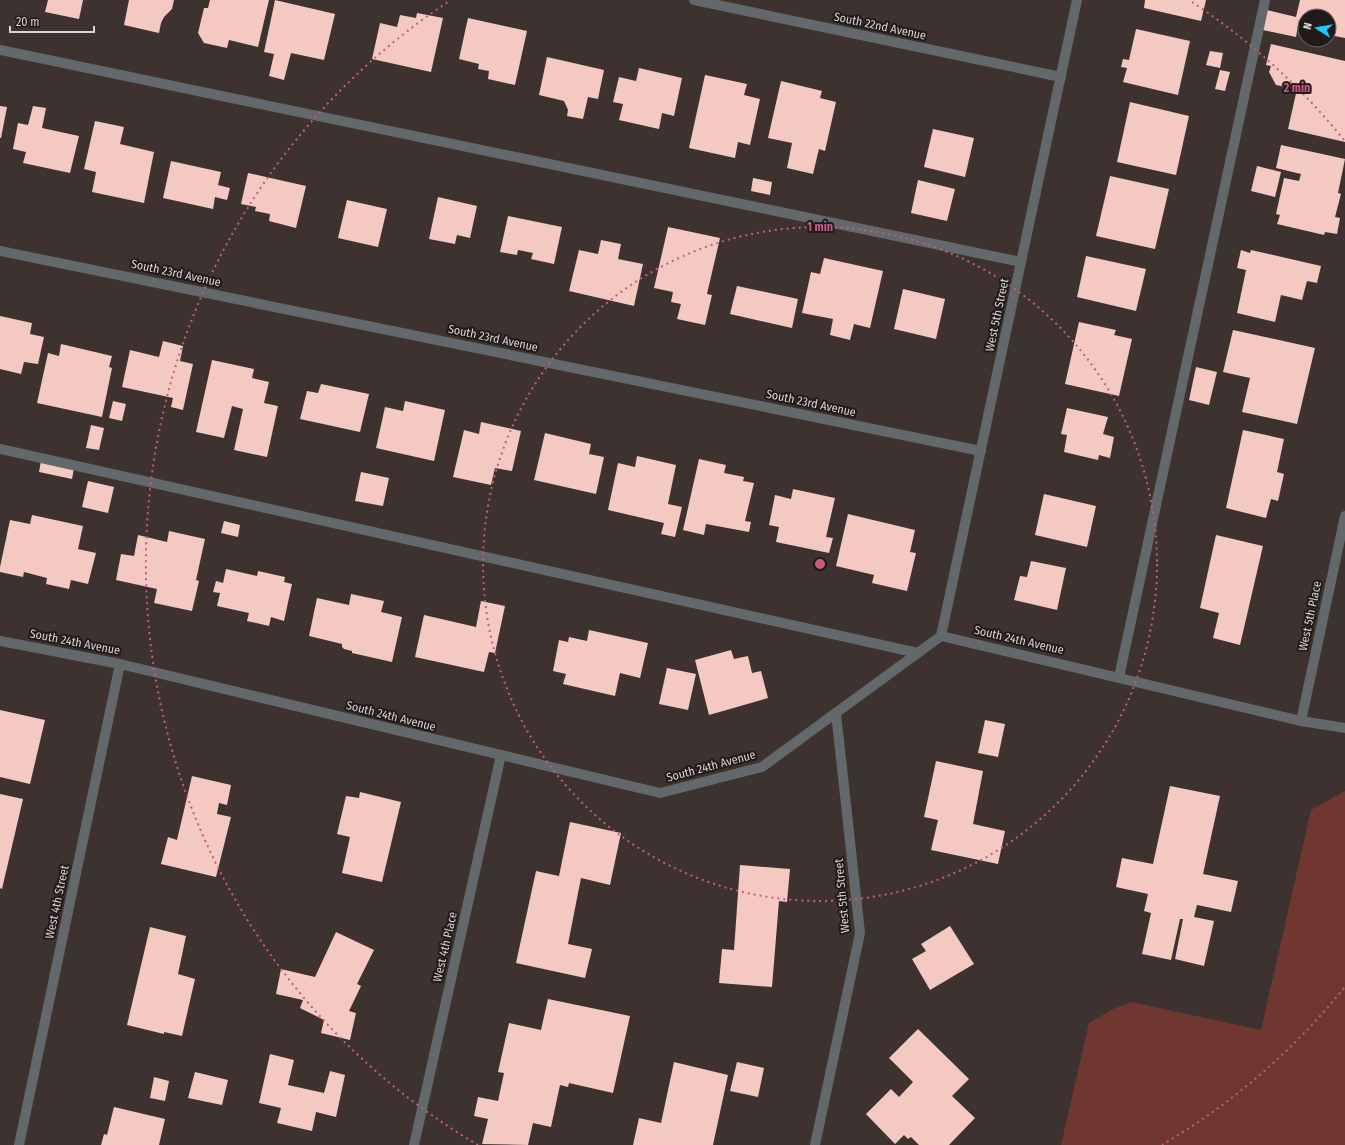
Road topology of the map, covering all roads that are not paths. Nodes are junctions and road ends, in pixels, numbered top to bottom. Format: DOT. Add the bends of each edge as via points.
graph roads {
  1 [pos="694,0"];
  2 [pos="1077,0"];
  3 [pos="1265,0"];
  4 [pos="0,50"];
  5 [pos="1061,77"];
  6 [pos="0,251"];
  7 [pos="1021,262"];
  8 [pos="0,449"];
  9 [pos="981,451"];
  10 [pos="1345,516"];
  11 [pos="941,636"];
  12 [pos="0,641"];
  13 [pos="918,653"];
  14 [pos="120,664"];
  15 [pos="1119,677"];
  16 [pos="836,713"];
  17 [pos="1301,721"];
  18 [pos="1345,728"];
  19 [pos="501,755"];
  20 [pos="20,1145"];
  21 [pos="414,1145"];
  22 [pos="815,1145"];
  1 -- 5 [label="street, South 22nd Avenue"];
  2 -- 5 [label="street, West 5th Street"];
  3 -- 15 [label="street"];
  4 -- 7 [label="street"];
  5 -- 7 [label="street, West 5th Street"];
  6 -- 9 [label="street, South 23rd Avenue"];
  7 -- 9 [label="street, West 5th Street"];
  8 -- 13 [label="street"];
  9 -- 11 [label="street, West 5th Street"];
  10 -- 17 [label="street, West 5th Place"];
  11 -- 13 [label="street, South 24th Avenue"];
  11 -- 15 [label="street, South 24th Avenue"];
  12 -- 14 [label="street, South 24th Avenue"];
  13 -- 16 [label="street, South 24th Avenue"];
  14 -- 19 [label="street, South 24th Avenue"];
  14 -- 20 [label="street, West 4th Street"];
  15 -- 17 [label="street, South 24th Avenue"];
  16 -- 19 [label="street, South 24th Avenue" via="762,767 660,793"];
  16 -- 22 [label="street, West 5th Street" via="860,933"];
  17 -- 18 [label="street, South 24th Avenue"];
  19 -- 21 [label="street, West 4th Place"];
}
